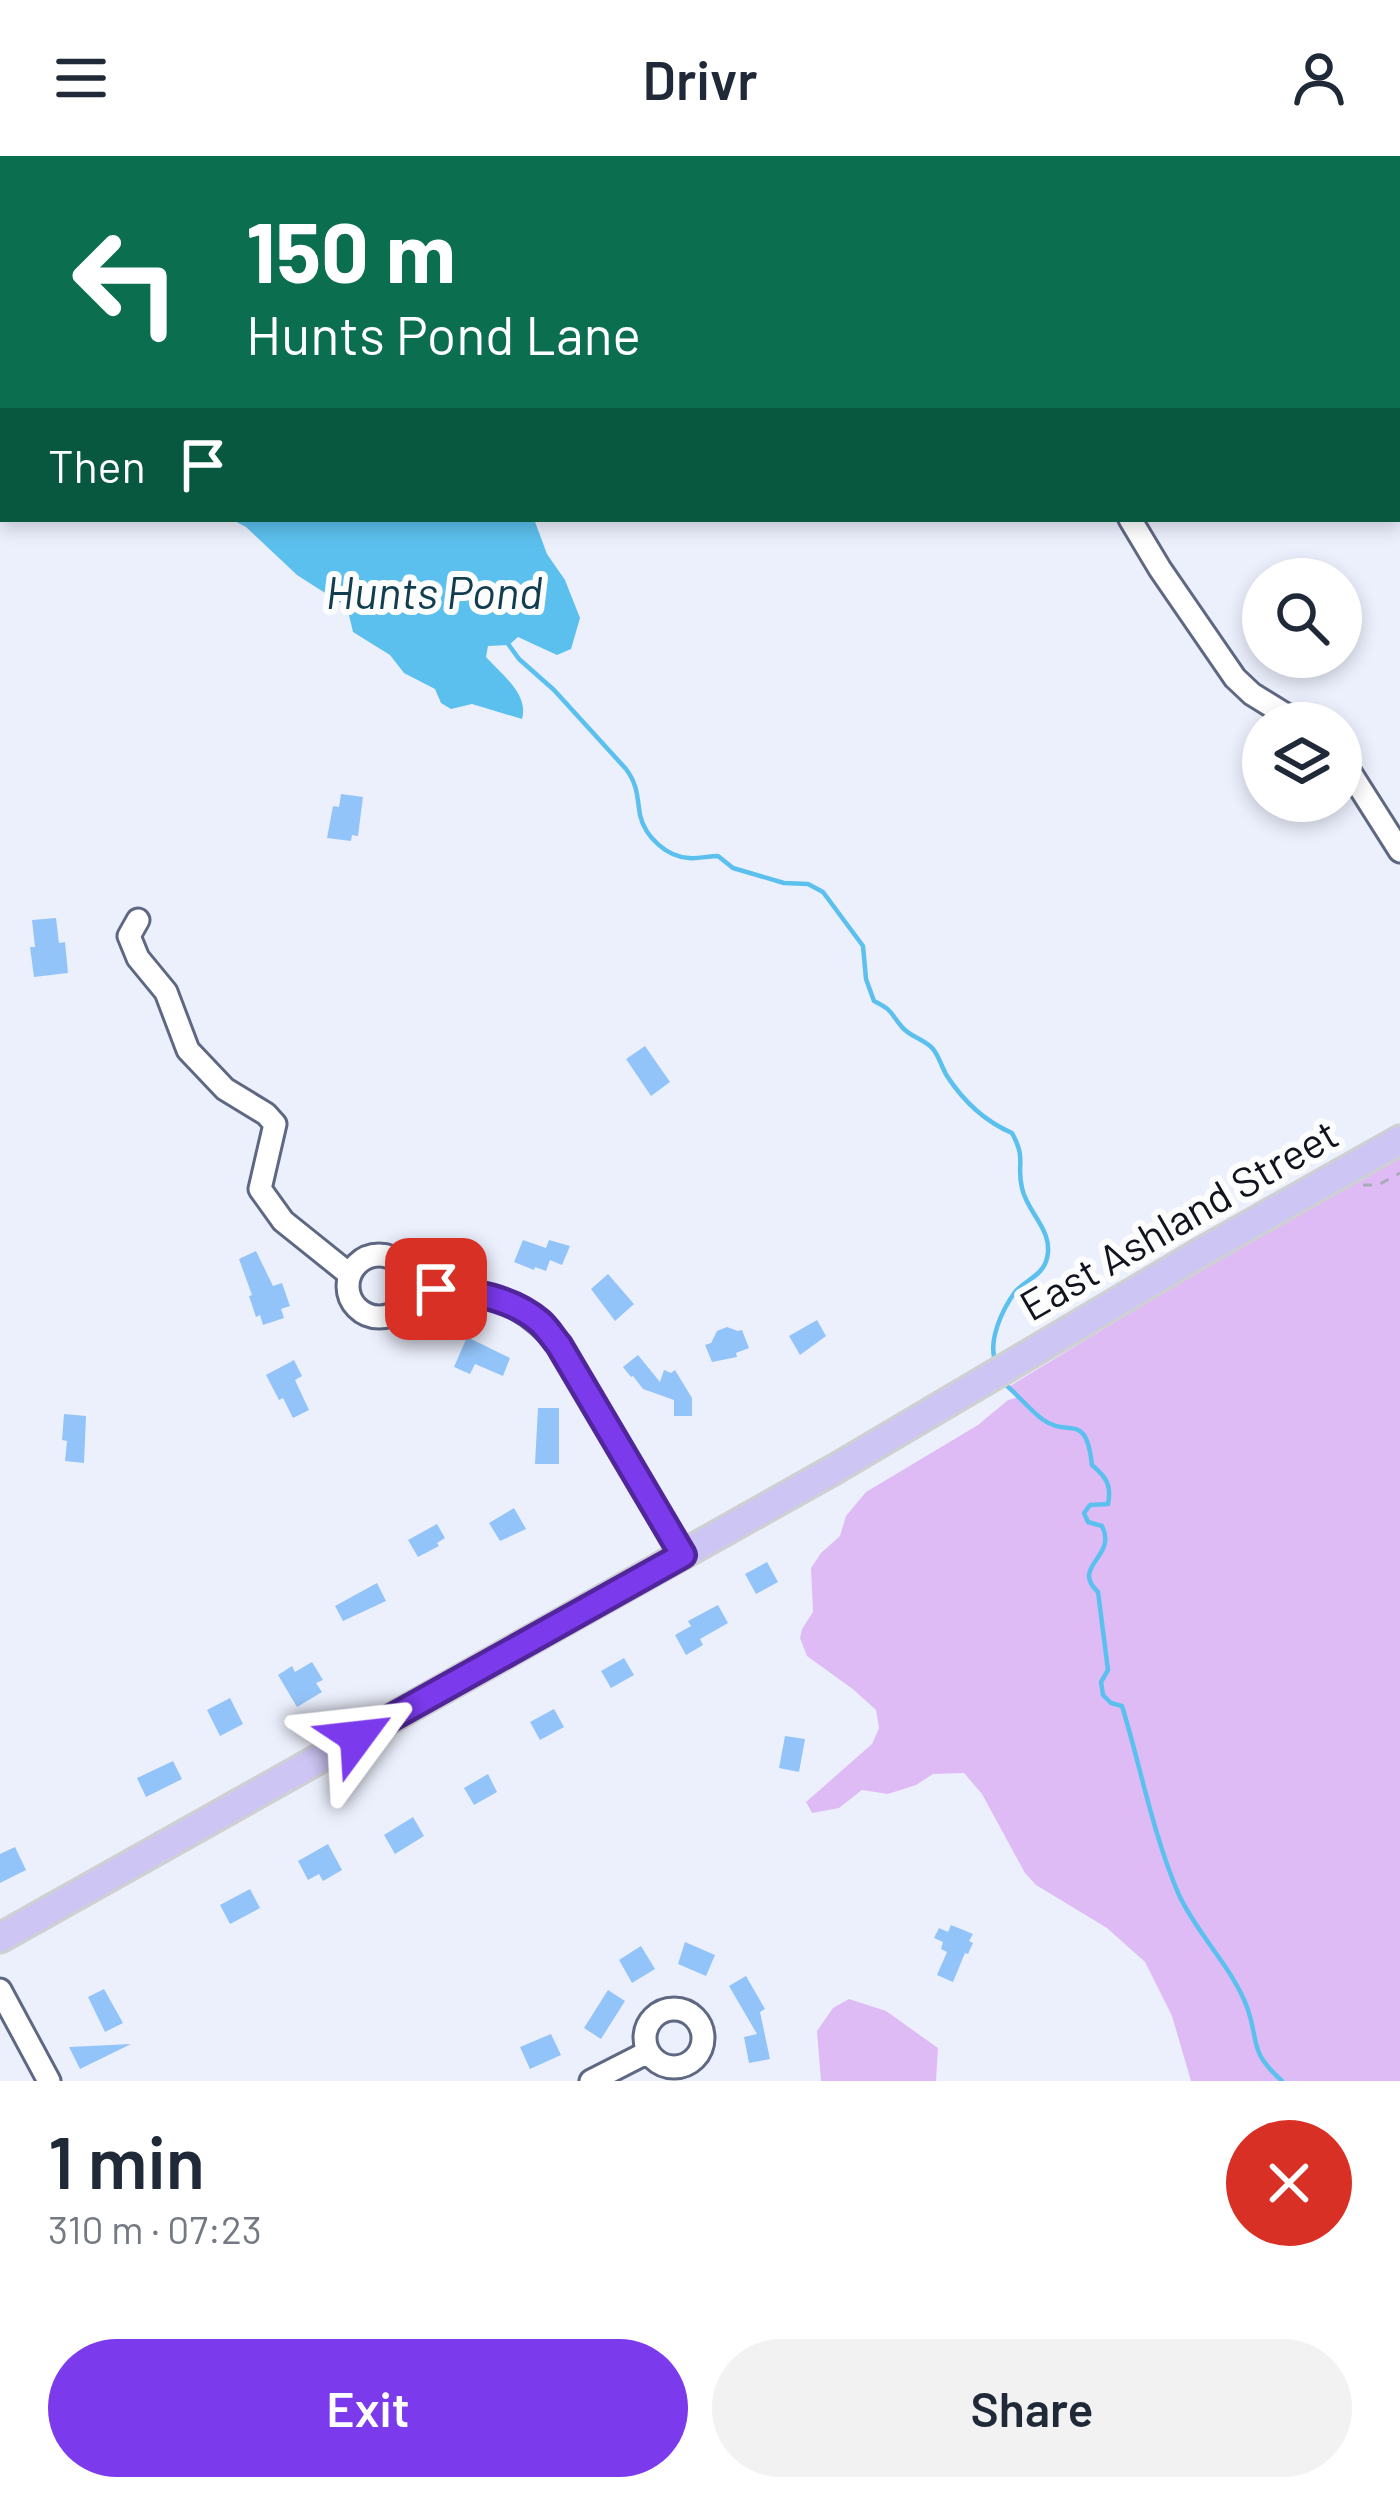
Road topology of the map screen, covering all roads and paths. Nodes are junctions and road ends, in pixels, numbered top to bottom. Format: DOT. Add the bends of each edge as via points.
graph roads {
  1 [pos="1132,522"];
  2 [pos="1265,702"];
  3 [pos="1362,791"];
  4 [pos="1400,851"];
  5 [pos="138,920"];
  6 [pos="1400,1140"];
  7 [pos="349,1274"];
  8 [pos="410,1287"];
  9 [pos="683,1555"];
  10 [pos="0,1938"];
  11 [pos="0,1990"];
  12 [pos="648,2053"];
  13 [pos="49,2081"];
  14 [pos="591,2081"];
  1 -- 2 [label="street" via="1235,678"];
  3 -- 4 [label="street"];
  5 -- 7 [label="street" via="129,935 166,992 188,1050 275,1124 260,1189 283,1221"];
  6 -- 9 [label="main road, East Ashland Street"];
  7 -- 8 [label="street" via="380,1254 399,1261"];
  7 -- 8 [label="street" via="352,1304 368,1316 397,1311"];
  8 -- 9 [label="street" via="466,1291 538,1320"];
  9 -- 10 [label="main road, East Ashland Street"];
  11 -- 13 [label="street"];
  12 -- 14 [label="street"];
}
